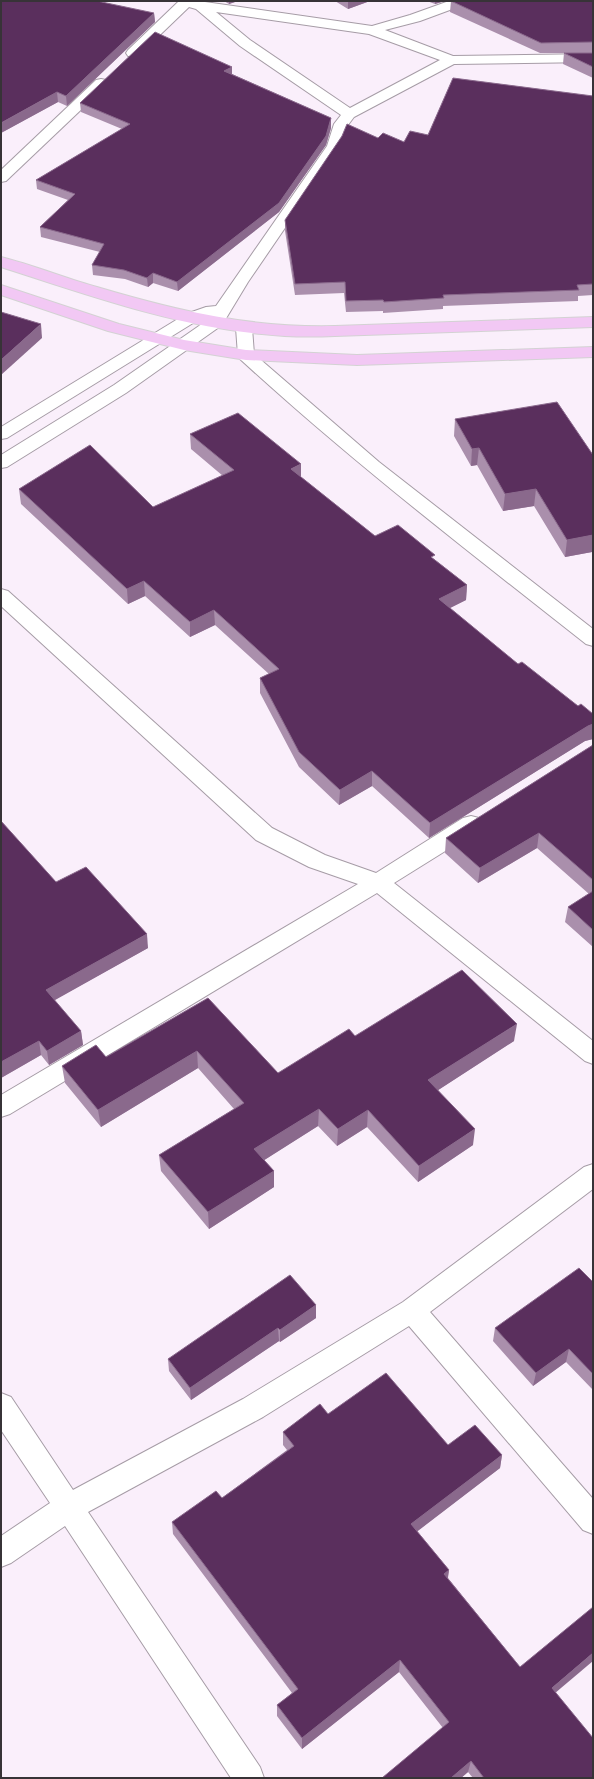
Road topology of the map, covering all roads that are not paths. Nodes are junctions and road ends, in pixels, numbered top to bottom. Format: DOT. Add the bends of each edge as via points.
graph roads {
  1 [pos="461,1"];
  2 [pos="185,2"];
  3 [pos="201,6"];
  4 [pos="372,30"];
  5 [pos="593,58"];
  6 [pos="451,60"];
  7 [pos="125,61"];
  8 [pos="108,76"];
  9 [pos="349,114"];
  10 [pos="1,178"];
  11 [pos="1,262"];
  12 [pos="1,290"];
  13 [pos="224,306"];
  14 [pos="192,317"];
  15 [pos="216,322"];
  16 [pos="593,322"];
  17 [pos="244,328"];
  18 [pos="156,339"];
  19 [pos="184,345"];
  20 [pos="593,352"];
  21 [pos="246,355"];
  22 [pos="1,434"];
  23 [pos="1,463"];
  24 [pos="1,595"];
  25 [pos="593,639"];
  26 [pos="486,814"];
  27 [pos="378,882"];
  28 [pos="593,1054"];
  29 [pos="1,1107"];
  30 [pos="593,1175"];
  31 [pos="412,1310"];
  32 [pos="1,1406"];
  33 [pos="67,1508"];
  34 [pos="593,1520"];
  35 [pos="1,1553"];
  36 [pos="249,1778"];
  1 -- 4 [label="street"];
  2 -- 3 [label="street"];
  2 -- 7 [label="street"];
  3 -- 4 [label="street"];
  3 -- 9 [label="street" via="245,43"];
  4 -- 6 [label="street"];
  5 -- 6 [label="street"];
  6 -- 9 [label="street"];
  8 -- 10 [label="street"];
  9 -- 13 [label="street" via="341,124 334,146"];
  11 -- 14 [label="main road" via="114,299"];
  12 -- 18 [label="main road" via="114,328"];
  13 -- 14 [label="street"];
  13 -- 15 [label="street"];
  14 -- 15 [label="main road"];
  14 -- 18 [label="street"];
  15 -- 17 [label="main road"];
  15 -- 19 [label="street"];
  16 -- 17 [label="main road" via="353,330"];
  17 -- 21 [label="street"];
  18 -- 19 [label="main road"];
  18 -- 22 [label="street"];
  19 -- 21 [label="main road"];
  19 -- 23 [label="street" via="120,389"];
  20 -- 21 [label="main road" via="357,360"];
  21 -- 25 [label="street" via="282,389 353,448"];
  24 -- 27 [label="street" via="264,834 317,861"];
  26 -- 27 [label="street"];
  27 -- 28 [label="street"];
  27 -- 29 [label="street"];
  30 -- 31 [label="street"];
  31 -- 33 [label="street" via="253,1408"];
  31 -- 34 [label="street"];
  32 -- 33 [label="street"];
  33 -- 35 [label="street"];
  33 -- 36 [label="street"];
}
